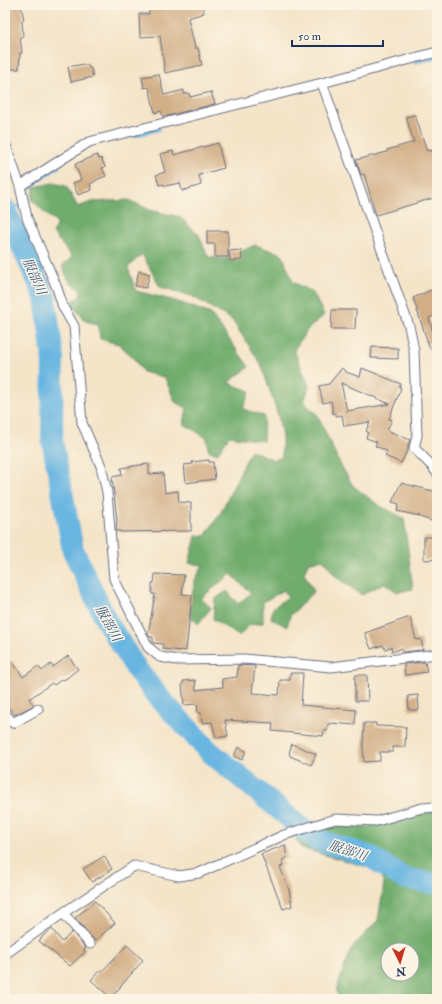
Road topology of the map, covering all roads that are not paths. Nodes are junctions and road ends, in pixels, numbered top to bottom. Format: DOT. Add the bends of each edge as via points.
graph roads {
  1 [pos="437,52"];
  2 [pos="322,83"];
  3 [pos="5,143"];
  4 [pos="20,186"];
  5 [pos="437,473"];
  6 [pos="437,654"];
  7 [pos="38,709"];
  8 [pos="5,714"];
  9 [pos="437,807"];
  10 [pos="63,913"];
  11 [pos="90,944"];
  12 [pos="5,954"];
  1 -- 2 [label="street"];
  2 -- 4 [label="street" via="89,142"];
  2 -- 5 [label="street" via="409,326 414,350 417,436 414,448"];
  3 -- 4 [label="street"];
  4 -- 6 [label="street" via="27,218 63,307 74,326 82,423 101,466 107,492 114,579 148,646 160,657 177,660 244,658 331,667"];
  7 -- 8 [label="street" via="13,724"];
  9 -- 10 [label="street" via="422,808 377,821 336,819 325,822 284,835 199,873 179,876 134,866"];
  10 -- 11 [label="street"];
  10 -- 12 [label="street"];
}
